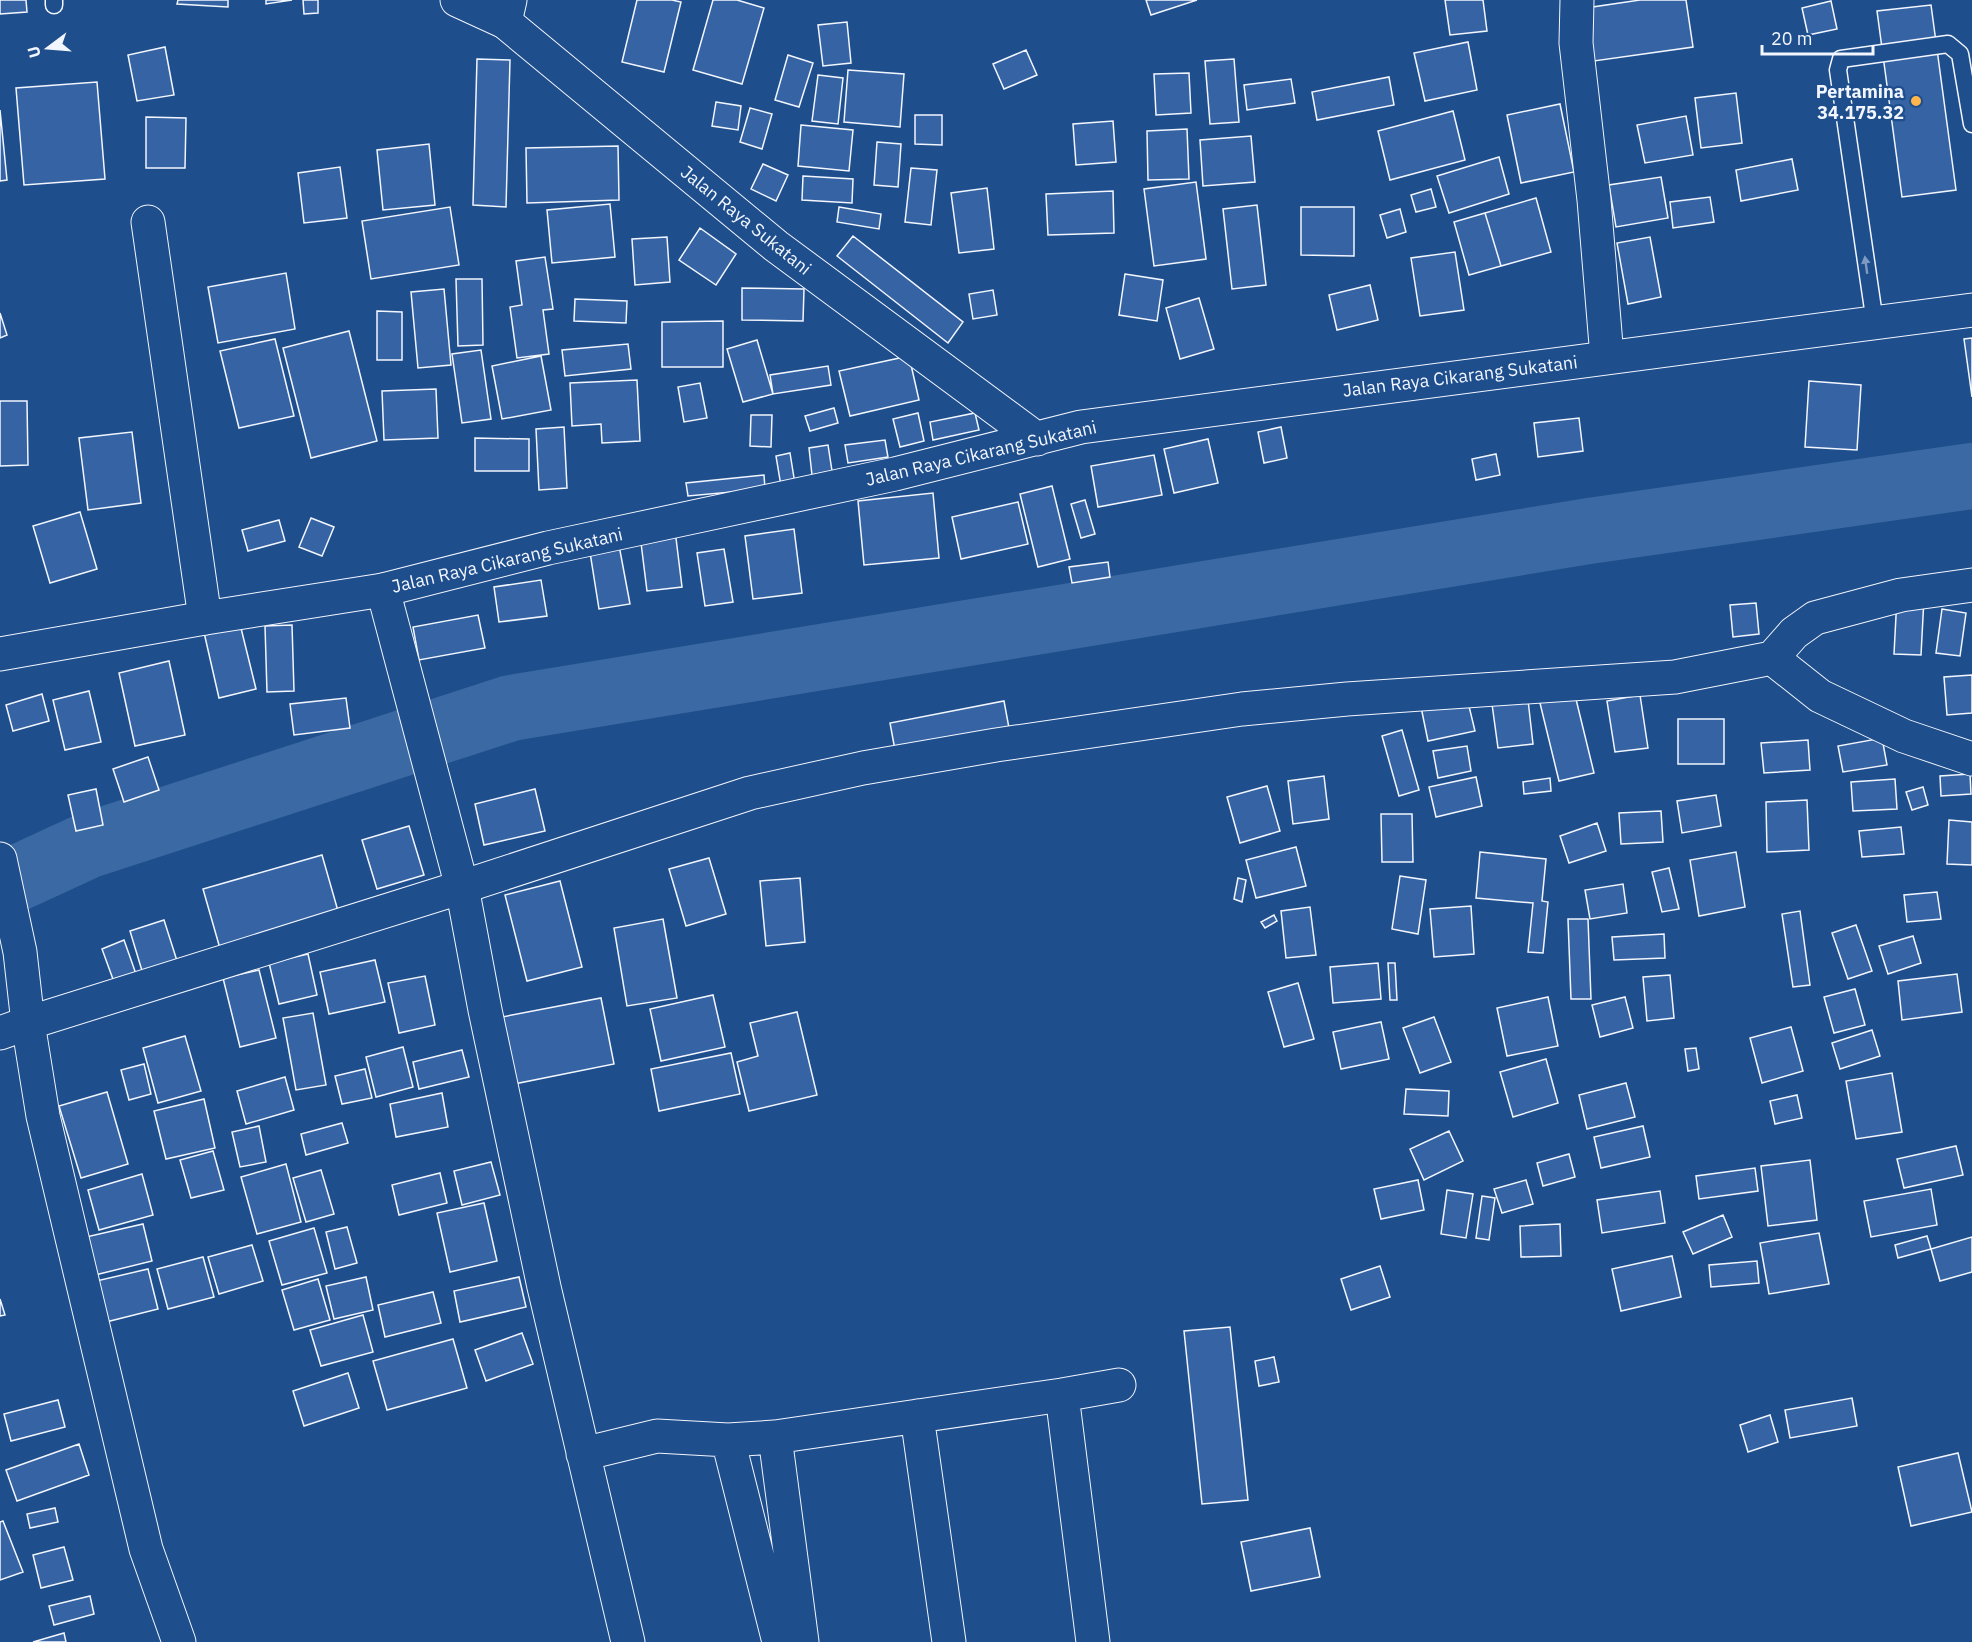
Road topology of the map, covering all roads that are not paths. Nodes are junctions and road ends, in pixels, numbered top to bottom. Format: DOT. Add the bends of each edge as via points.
graph roads {
  1 [pos="457,0"];
  2 [pos="1577,0"];
  3 [pos="508,11"];
  4 [pos="1972,124"];
  5 [pos="148,222"];
  6 [pos="1972,310"];
  7 [pos="1875,322"];
  8 [pos="1607,357"];
  9 [pos="1037,439"];
  10 [pos="1972,585"];
  11 [pos="383,590"];
  12 [pos="205,618"];
  13 [pos="0,654"];
  14 [pos="1772,658"];
  15 [pos="1972,759"];
  16 [pos="0,859"];
  17 [pos="462,887"];
  18 [pos="14,1028"];
  19 [pos="1119,1384"];
  20 [pos="1062,1395"];
  21 [pos="917,1416"];
  22 [pos="775,1437"];
  23 [pos="728,1440"];
  24 [pos="584,1454"];
  25 [pos="179,1642"];
  26 [pos="628,1642"];
  27 [pos="802,1642"];
  28 [pos="949,1642"];
  29 [pos="1093,1642"];
  1 -- 3 [label="street, Jalan Raya Sukatani"];
  2 -- 8 [label="street" via="1576,43"];
  3 -- 9 [label="street, Jalan Raya Sukatani" via="776,246"];
  7 -- 4 [label="lane, one-way" via="1838,70 1841,59 1948,44 1960,54"];
  5 -- 12 [label="street"];
  6 -- 7 [label="street, Jalan Raya Cikarang Sukatani"];
  7 -- 8 [label="street, Jalan Raya Cikarang Sukatani"];
  8 -- 9 [label="street, Jalan Raya Cikarang Sukatani" via="1081,427"];
  9 -- 11 [label="street, Jalan Raya Cikarang Sukatani" via="895,474 548,548"];
  10 -- 14 [label="street" via="1901,595 1815,618 1794,633"];
  11 -- 12 [label="street, Jalan Raya Cikarang Sukatani"];
  11 -- 17 [label="street"];
  12 -- 13 [label="street, Jalan Raya Cikarang Sukatani"];
  14 -- 15 [label="street" via="1820,696 1904,736"];
  14 -- 17 [label="street" via="1675,677 1242,709 863,768 750,793"];
  16 -- 18 [label="street" via="20,952"];
  17 -- 18 [label="street"];
  17 -- 24 [label="street" via="544,1287"];
  18 -- 25 [label="street" via="42,1116 146,1549"];
  19 -- 20 [label="street"];
  20 -- 21 [label="street"];
  20 -- 29 [label="street"];
  21 -- 22 [label="street"];
  21 -- 28 [label="street"];
  22 -- 23 [label="street"];
  22 -- 27 [label="street"];
  23 -- 24 [label="street" via="657,1436"];
  23 -- 27 [label="street" via="779,1642"];
  24 -- 26 [label="street"];
}
